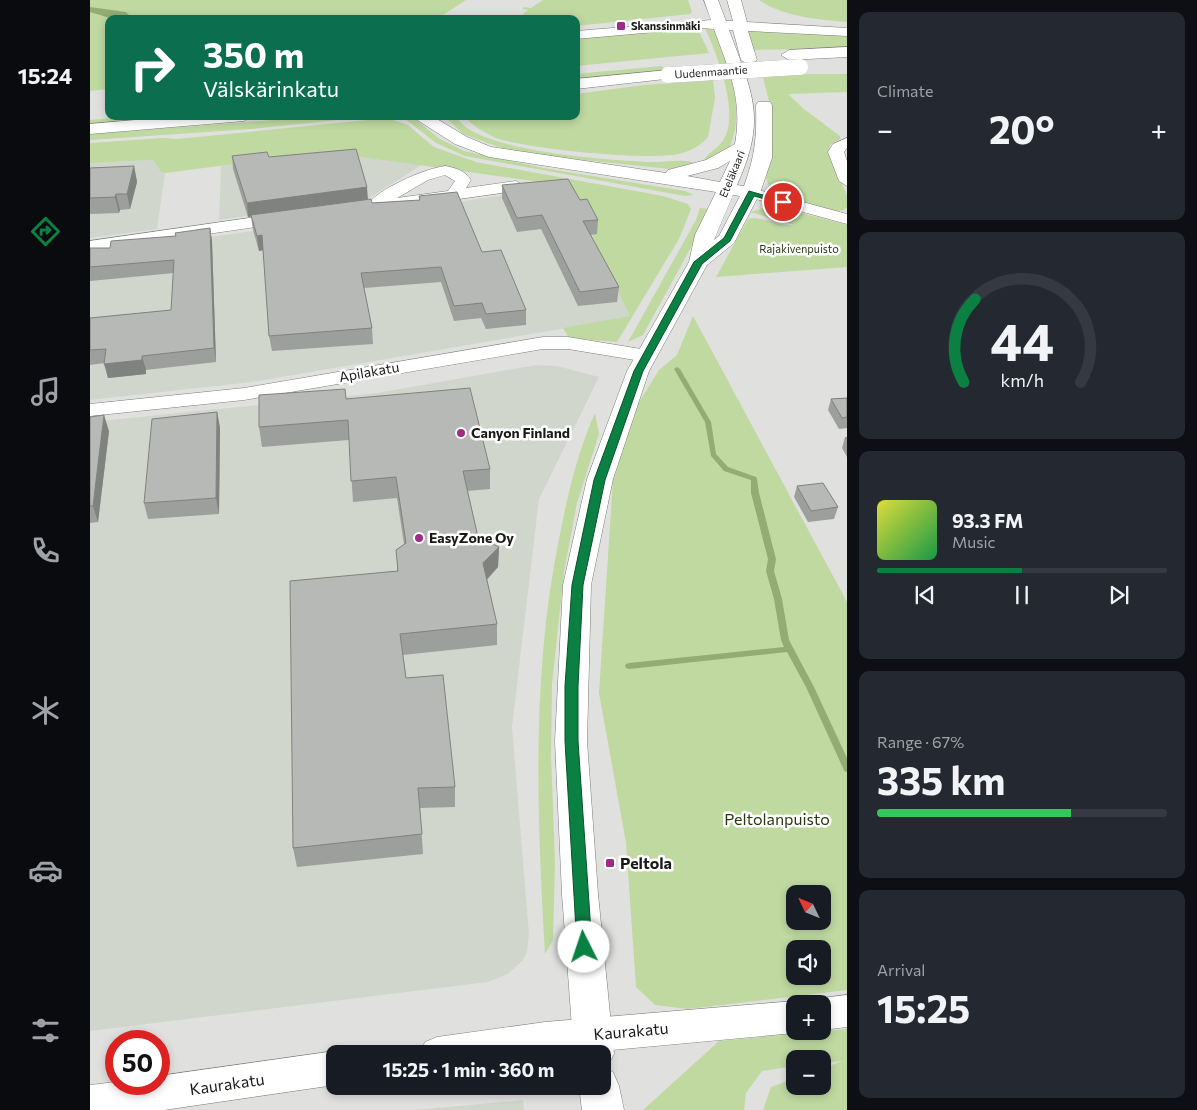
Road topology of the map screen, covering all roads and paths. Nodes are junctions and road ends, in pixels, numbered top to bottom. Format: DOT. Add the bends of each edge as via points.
graph roads {
  1 [pos="711,0"];
  2 [pos="734,0"];
  3 [pos="740,21"];
  4 [pos="720,25"];
  5 [pos="847,32"];
  6 [pos="580,35"];
  7 [pos="847,52"];
  8 [pos="847,65"];
  9 [pos="664,69"];
  10 [pos="580,71"];
  11 [pos="580,83"];
  12 [pos="105,115"];
  13 [pos="90,116"];
  14 [pos="197,120"];
  15 [pos="437,121"];
  16 [pos="90,129"];
  17 [pos="847,142"];
  18 [pos="744,146"];
  19 [pos="658,177"];
  20 [pos="847,181"];
  21 [pos="516,186"];
  22 [pos="728,188"];
  23 [pos="751,193"];
  24 [pos="454,194"];
  25 [pos="373,206"];
  26 [pos="353,208"];
  27 [pos="295,217"];
  28 [pos="847,219"];
  29 [pos="90,246"];
  30 [pos="698,262"];
  31 [pos="646,356"];
  32 [pos="90,410"];
  33 [pos="847,1011"];
  34 [pos="831,1013"];
  35 [pos="786,1017"];
  36 [pos="593,1044"];
  37 [pos="498,1045"];
  38 [pos="326,1069"];
  39 [pos="600,1095"];
  40 [pos="90,1103"];
  41 [pos="603,1110"];
  1 -- 4 [label="main road, Eteläkaari"];
  2 -- 3 [label="main road, Eteläkaari"];
  3 -- 4 [label="main road"];
  3 -- 5 [label="main road" via="769,27"];
  3 -- 23 [label="main road, Eteläkaari" via="741,37 763,100 765,121 763,158"];
  4 -- 6 [label="main road"];
  4 -- 18 [label="main road, Eteläkaari" via="745,95 747,123"];
  7 -- 9 [label="main road, Uudenmaantie"];
  8 -- 9 [label="main road, Uudenmaantie, bridge"];
  9 -- 10 [label="main road, Uudenmaantie"];
  9 -- 11 [label="main road, Uudenmaantie"];
  12 -- 13 [label="main road"];
  14 -- 16 [label="main road"];
  15 -- 19 [label="main road" via="458,140 489,152"];
  17 -- 20 [label="street" via="836,152"];
  18 -- 19 [label="main road" via="706,167"];
  18 -- 22 [label="main road, Eteläkaari"];
  19 -- 22 [label="main road"];
  21 -- 24 [label="street"];
  22 -- 23 [label="main road"];
  22 -- 30 [label="main road, Eteläkaari" via="705,235"];
  23 -- 28 [label="street"];
  23 -- 30 [label="main road, Eteläkaari" via="727,239"];
  24 -- 25 [label="street"];
  24 -- 25 [label="street" via="463,180 455,174 437,171 424,174"];
  25 -- 26 [label="street"];
  27 -- 29 [label="street"];
  30 -- 31 [label="main road, Eteläkaari"];
  31 -- 32 [label="street, Apilakatu" via="568,343 543,343 244,394"];
  31 -- 36 [label="main road, Eteläkaari" via="622,412 600,480 578,585 573,646 571,741"];
  33 -- 34 [label="street"];
  35 -- 36 [label="street, Kaurakatu"];
  36 -- 37 [label="street, Kaurakatu" via="544,1038"];
  38 -- 40 [label="street, Kaurakatu"];
  39 -- 41 [label="main road"];
}
